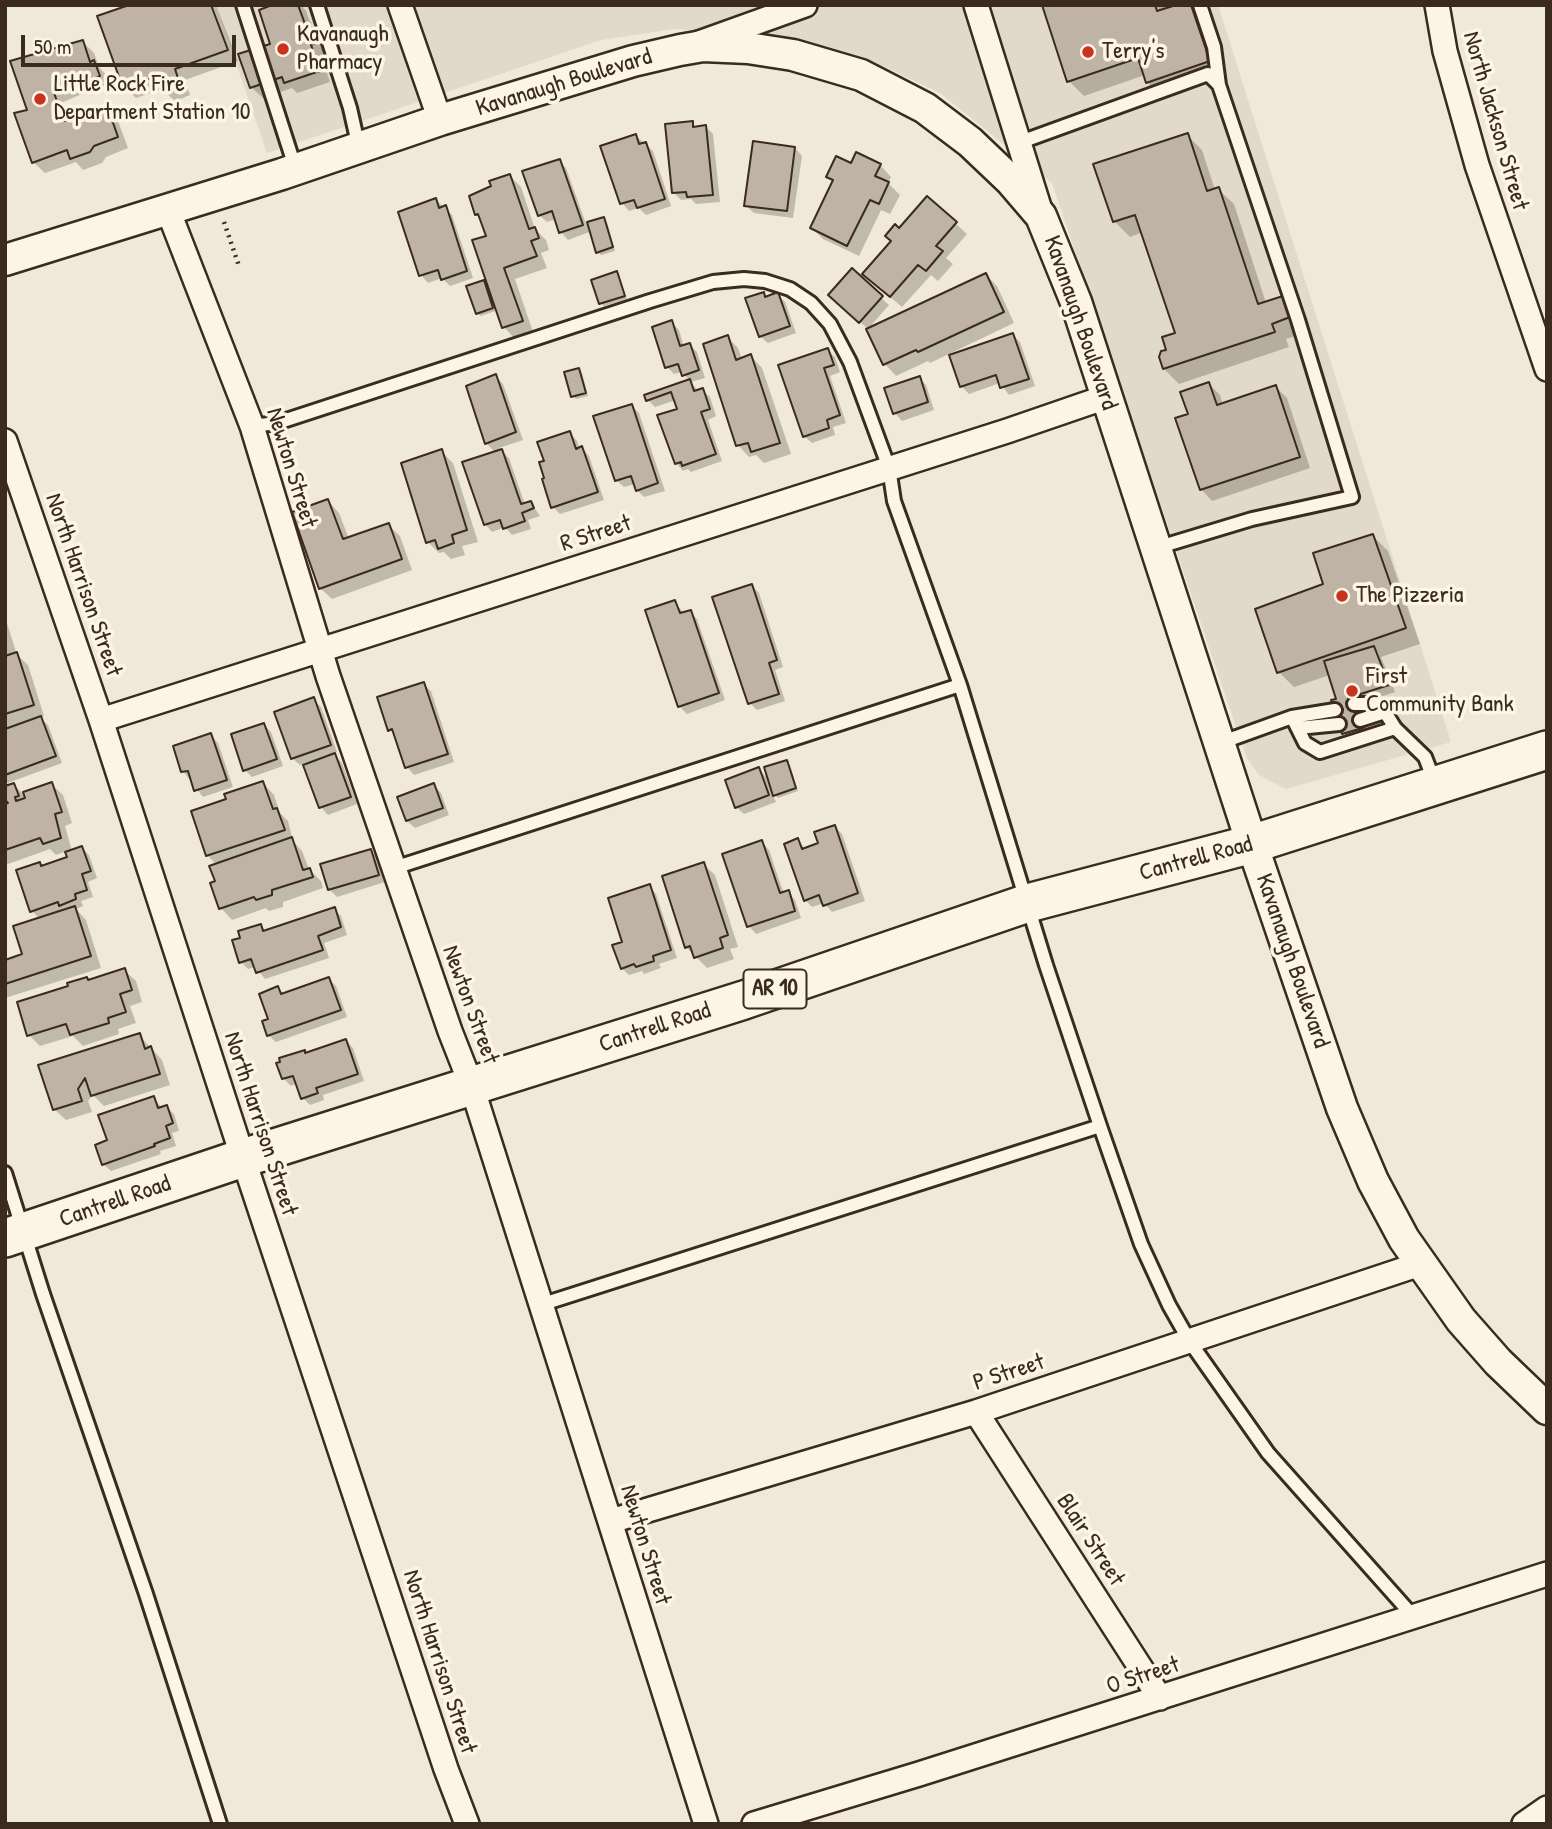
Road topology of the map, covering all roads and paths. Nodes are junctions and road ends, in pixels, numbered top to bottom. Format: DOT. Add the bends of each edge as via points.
graph roads {
  1 [pos="243,5"];
  2 [pos="317,5"];
  3 [pos="400,5"];
  4 [pos="805,5"];
  5 [pos="976,5"];
  6 [pos="1200,5"];
  7 [pos="1437,5"];
  8 [pos="680,50"];
  9 [pos="1219,85"];
  10 [pos="440,120"];
  11 [pos="1018,143"];
  12 [pos="359,148"];
  13 [pos="296,170"];
  14 [pos="215,195"];
  15 [pos="168,210"];
  16 [pos="1041,216"];
  17 [pos="5,260"];
  18 [pos="239,266"];
  19 [pos="1547,369"];
  20 [pos="1106,397"];
  21 [pos="252,426"];
  22 [pos="5,440"];
  23 [pos="889,468"];
  24 [pos="1156,548"];
  25 [pos="320,650"];
  26 [pos="960,685"];
  27 [pos="1354,704"];
  28 [pos="1335,710"];
  29 [pos="1385,712"];
  30 [pos="101,720"];
  31 [pos="1360,720"];
  32 [pos="1295,722"];
  33 [pos="1339,724"];
  34 [pos="1395,727"];
  35 [pos="1220,743"];
  36 [pos="1547,750"];
  37 [pos="1437,786"];
  38 [pos="1252,844"];
  39 [pos="394,867"];
  40 [pos="1028,903"];
  41 [pos="472,1087"];
  42 [pos="1100,1125"];
  43 [pos="243,1158"];
  44 [pos="5,1173"];
  45 [pos="15,1235"];
  46 [pos="1420,1264"];
  47 [pos="540,1305"];
  48 [pos="1189,1342"];
  49 [pos="1547,1409"];
  50 [pos="976,1412"];
  51 [pos="611,1521"];
  52 [pos="1547,1574"];
  53 [pos="1413,1616"];
  54 [pos="1160,1698"];
  55 [pos="1547,1808"];
  56 [pos="220,1824"];
  57 [pos="467,1824"];
  58 [pos="706,1824"];
  59 [pos="754,1824"];
  60 [pos="1524,1824"];
  1 -- 13 [label="lane"];
  2 -- 12 [label="lane"];
  3 -- 10 [label="street"];
  4 -- 8 [label="street"];
  5 -- 11 [label="street"];
  6 -- 9 [label="lane" via="1214,47"];
  7 -- 19 [label="street, North Jackson Street" via="1477,165"];
  8 -- 10 [label="street, Kavanaugh Boulevard"];
  8 -- 16 [label="street, Kavanaugh Boulevard" via="703,46 793,55 883,84 970,142"];
  9 -- 11 [label="lane" via="1208,74"];
  9 -- 24 [label="lane" via="1352,498 1252,519"];
  10 -- 12 [label="street, Kavanaugh Boulevard"];
  11 -- 16 [label="street"];
  12 -- 13 [label="street, Kavanaugh Boulevard"];
  13 -- 14 [label="street, Kavanaugh Boulevard"];
  14 -- 15 [label="street, Kavanaugh Boulevard"];
  14 -- 18 [label="path"];
  15 -- 17 [label="street, Kavanaugh Boulevard"];
  15 -- 21 [label="street, Newton Street"];
  16 -- 20 [label="street, Kavanaugh Boulevard" via="1076,302"];
  20 -- 23 [label="street, R Street"];
  20 -- 24 [label="street, Kavanaugh Boulevard"];
  21 -- 23 [label="lane" via="290,419 713,282 744,279 790,289 830,324 850,362"];
  21 -- 25 [label="street, Newton Street"];
  22 -- 30 [label="street, North Harrison Street"];
  23 -- 25 [label="street, R Street"];
  23 -- 26 [label="lane" via="894,501"];
  24 -- 35 [label="street, Kavanaugh Boulevard"];
  25 -- 30 [label="street, R Street"];
  25 -- 39 [label="street, Newton Street"];
  26 -- 39 [label="lane"];
  26 -- 40 [label="lane"];
  27 -- 29 [label="lane" via="1375,704"];
  28 -- 32 [label="lane"];
  29 -- 31 [label="lane"];
  29 -- 34 [label="lane"];
  30 -- 43 [label="street, North Harrison Street"];
  32 -- 33 [label="lane"];
  32 -- 34 [label="lane" via="1305,743 1320,752"];
  32 -- 35 [label="lane"];
  34 -- 37 [label="lane" via="1425,757"];
  35 -- 38 [label="street, Kavanaugh Boulevard"];
  36 -- 37 [label="main road, Cantrell Road / AR 10"];
  37 -- 38 [label="main road, Cantrell Road / AR 10"];
  38 -- 40 [label="main road, Cantrell Road / AR 10"];
  38 -- 46 [label="street, Kavanaugh Boulevard" via="1342,1108 1373,1181"];
  39 -- 41 [label="street, Newton Street"];
  40 -- 41 [label="main road, Cantrell Road / AR 10"];
  40 -- 42 [label="lane"];
  41 -- 43 [label="main road, Cantrell Road / AR 10"];
  41 -- 47 [label="street, Newton Street"];
  42 -- 47 [label="lane"];
  42 -- 48 [label="lane" via="1141,1244"];
  43 -- 45 [label="main road, Cantrell Road / AR 10"];
  43 -- 57 [label="street, North Harrison Street"];
  44 -- 45 [label="lane"];
  45 -- 56 [label="lane" via="146,1594"];
  46 -- 48 [label="street, P Street"];
  46 -- 49 [label="street, Kavanaugh Boulevard" via="1461,1320"];
  47 -- 51 [label="street, Newton Street"];
  48 -- 50 [label="street, P Street"];
  48 -- 53 [label="lane" via="1268,1453"];
  50 -- 51 [label="street, P Street"];
  50 -- 54 [label="street, Blair Street"];
  51 -- 58 [label="street, Newton Street"];
  52 -- 53 [label="street, O Street"];
  53 -- 54 [label="street, O Street"];
  54 -- 59 [label="street, O Street"];
  55 -- 60 [label="street"];
}
